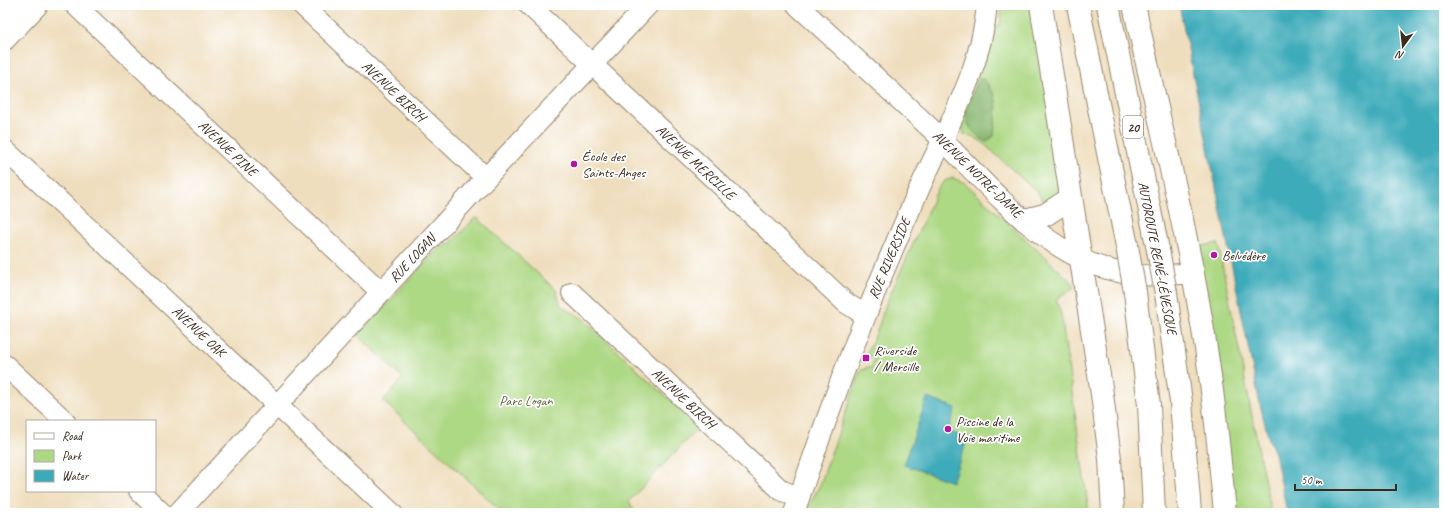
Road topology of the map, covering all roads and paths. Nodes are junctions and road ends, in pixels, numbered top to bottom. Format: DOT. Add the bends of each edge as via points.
graph roads {
  1 [pos="14,5"];
  2 [pos="38,5"];
  3 [pos="75,5"];
  4 [pos="302,5"];
  5 [pos="529,5"];
  6 [pos="648,5"];
  7 [pos="797,5"];
  8 [pos="987,5"];
  9 [pos="1041,5"];
  10 [pos="1078,5"];
  11 [pos="1108,5"];
  12 [pos="1134,5"];
  13 [pos="5,14"];
  14 [pos="5,40"];
  15 [pos="593,65"];
  16 [pos="942,140"];
  17 [pos="5,150"];
  18 [pos="486,178"];
  19 [pos="1071,198"];
  20 [pos="1025,220"];
  21 [pos="1080,258"];
  22 [pos="1192,273"];
  23 [pos="381,292"];
  24 [pos="572,293"];
  25 [pos="865,315"];
  26 [pos="5,364"];
  27 [pos="278,406"];
  28 [pos="64,420"];
  29 [pos="140,492"];
  30 [pos="797,505"];
  31 [pos="162,513"];
  32 [pos="178,513"];
  33 [pos="392,513"];
  34 [pos="1114,513"];
  35 [pos="1154,513"];
  36 [pos="1190,513"];
  37 [pos="1225,513"];
  1 -- 13 [label="street"];
  2 -- 14 [label="street"];
  3 -- 23 [label="street, AVENUE PINE"];
  4 -- 18 [label="street, AVENUE BIRCH"];
  5 -- 15 [label="street, AVENUE MERCILLE"];
  6 -- 15 [label="street, RUE LOGAN"];
  7 -- 16 [label="street, AVENUE NOTRE-DAME"];
  8 -- 16 [label="street, RUE RIVERSIDE" via="982,38 971,74"];
  9 -- 19 [label="highway"];
  10 -- 35 [label="highway, AUTOROUTE RENÉ-LÉVESQUE / 20, bridge" via="1135,292 1149,405"];
  11 -- 36 [label="highway, AUTOROUTE RENÉ-LÉVESQUE / 20, bridge" via="1166,293 1182,402"];
  12 -- 22 [label="highway"];
  15 -- 18 [label="street, RUE LOGAN"];
  15 -- 25 [label="street, AVENUE MERCILLE" via="846,303"];
  16 -- 20 [label="street, AVENUE NOTRE-DAME"];
  16 -- 25 [label="street, RUE RIVERSIDE"];
  17 -- 27 [label="street, AVENUE OAK"];
  18 -- 23 [label="street, RUE LOGAN"];
  19 -- 20 [label="highway" via="1045,215"];
  19 -- 21 [label="highway"];
  20 -- 21 [label="street, AVENUE NOTRE-DAME" via="1052,243"];
  21 -- 22 [label="street, AVENUE NOTRE-DAME" via="1129,274 1154,276"];
  21 -- 34 [label="highway" via="1106,424"];
  22 -- 37 [label="highway" via="1212,393"];
  23 -- 27 [label="street, RUE LOGAN"];
  24 -- 30 [label="street, AVENUE BIRCH"];
  25 -- 30 [label="street, RUE RIVERSIDE"];
  26 -- 28 [label="street"];
  27 -- 32 [label="street, RUE LOGAN"];
  27 -- 33 [label="street, AVENUE OAK"];
  29 -- 31 [label="street"];
}
